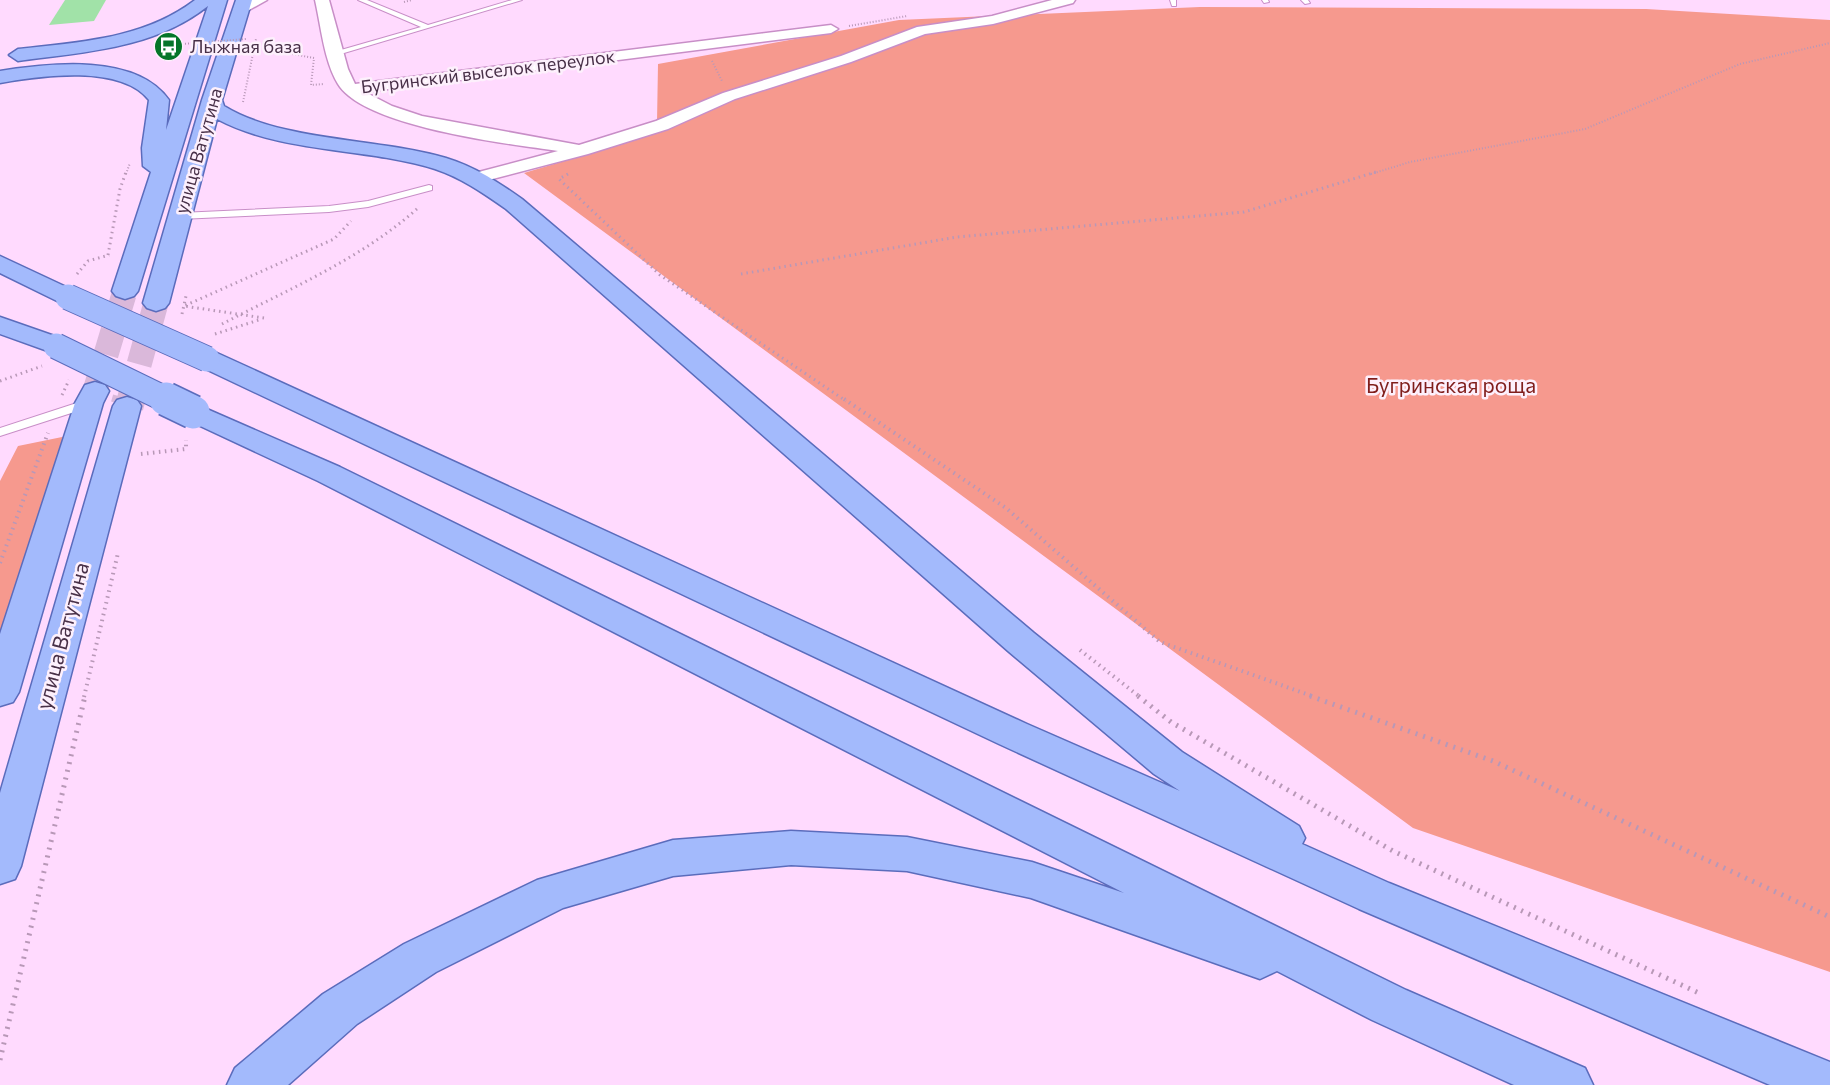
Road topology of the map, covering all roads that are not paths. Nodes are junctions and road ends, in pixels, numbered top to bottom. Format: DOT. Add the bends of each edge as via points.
graph roads {
  1 [pos="206,0"];
  2 [pos="219,0"];
  3 [pos="322,0"];
  4 [pos="361,0"];
  5 [pos="495,0"];
  6 [pos="519,0"];
  7 [pos="1058,1"];
  8 [pos="249,2"];
  9 [pos="506,4"];
  10 [pos="427,27"];
  11 [pos="831,29"];
  12 [pos="337,54"];
  13 [pos="0,58"];
  14 [pos="0,77"];
  15 [pos="347,85"];
  16 [pos="212,100"];
  17 [pos="582,150"];
  18 [pos="477,178"];
  19 [pos="429,188"];
  20 [pos="156,190"];
  21 [pos="180,216"];
  22 [pos="0,263"];
  23 [pos="125,291"];
  24 [pos="156,303"];
  25 [pos="1,325"];
  26 [pos="84,391"];
  27 [pos="127,406"];
  28 [pos="0,432"];
  29 [pos="0,692"];
  30 [pos="0,866"];
  31 [pos="1374,896"];
  32 [pos="1389,1005"];
  33 [pos="252,1085"];
  34 [pos="1568,1085"];
  35 [pos="1827,1085"];
  1 -- 13 [label="main road" via="188,17 147,33"];
  2 -- 20 [label="main road, улица Ватутина"];
  3 -- 12 [label="street"];
  4 -- 10 [label="lane"];
  5 -- 9 [label="lane"];
  6 -- 9 [label="lane"];
  7 -- 17 [label="street" via="993,20 921,30 846,59 729,96 662,125"];
  8 -- 16 [label="main road, улица Ватутина"];
  9 -- 10 [label="lane"];
  10 -- 12 [label="lane"];
  11 -- 15 [label="street, Бугринский выселок переулок" via="705,47"];
  12 -- 15 [label="street"];
  14 -- 20 [label="main road" via="51,71 110,73 142,84 157,94 153,148"];
  15 -- 17 [label="street, Бугринский выселок переулок" via="360,98 378,107 413,117"];
  16 -- 18 [label="main road" via="215,109 225,116 257,129 404,155"];
  16 -- 21 [label="main road, улица Ватутина"];
  17 -- 18 [label="street"];
  18 -- 31 [label="main road" via="514,204 1020,642 1168,763"];
  19 -- 21 [label="lane" via="368,204 329,209"];
  20 -- 23 [label="main road, улица Ватутина"];
  21 -- 24 [label="main road, улица Ватутина"];
  22 -- 31 [label="main road, bridge" via="71,287 211,347 1013,734"];
  25 -- 32 [label="main road, bridge" via="52,355 193,412 329,474"];
  26 -- 28 [label="lane" via="54,415"];
  26 -- 29 [label="main road, улица Ватутина"];
  27 -- 30 [label="main road, улица Ватутина"];
  31 -- 35 [label="main road"];
  32 -- 33 [label="main road" via="1032,880 907,854 791,848 673,858 552,893 420,958 340,1009"];
  32 -- 34 [label="main road"];
}
